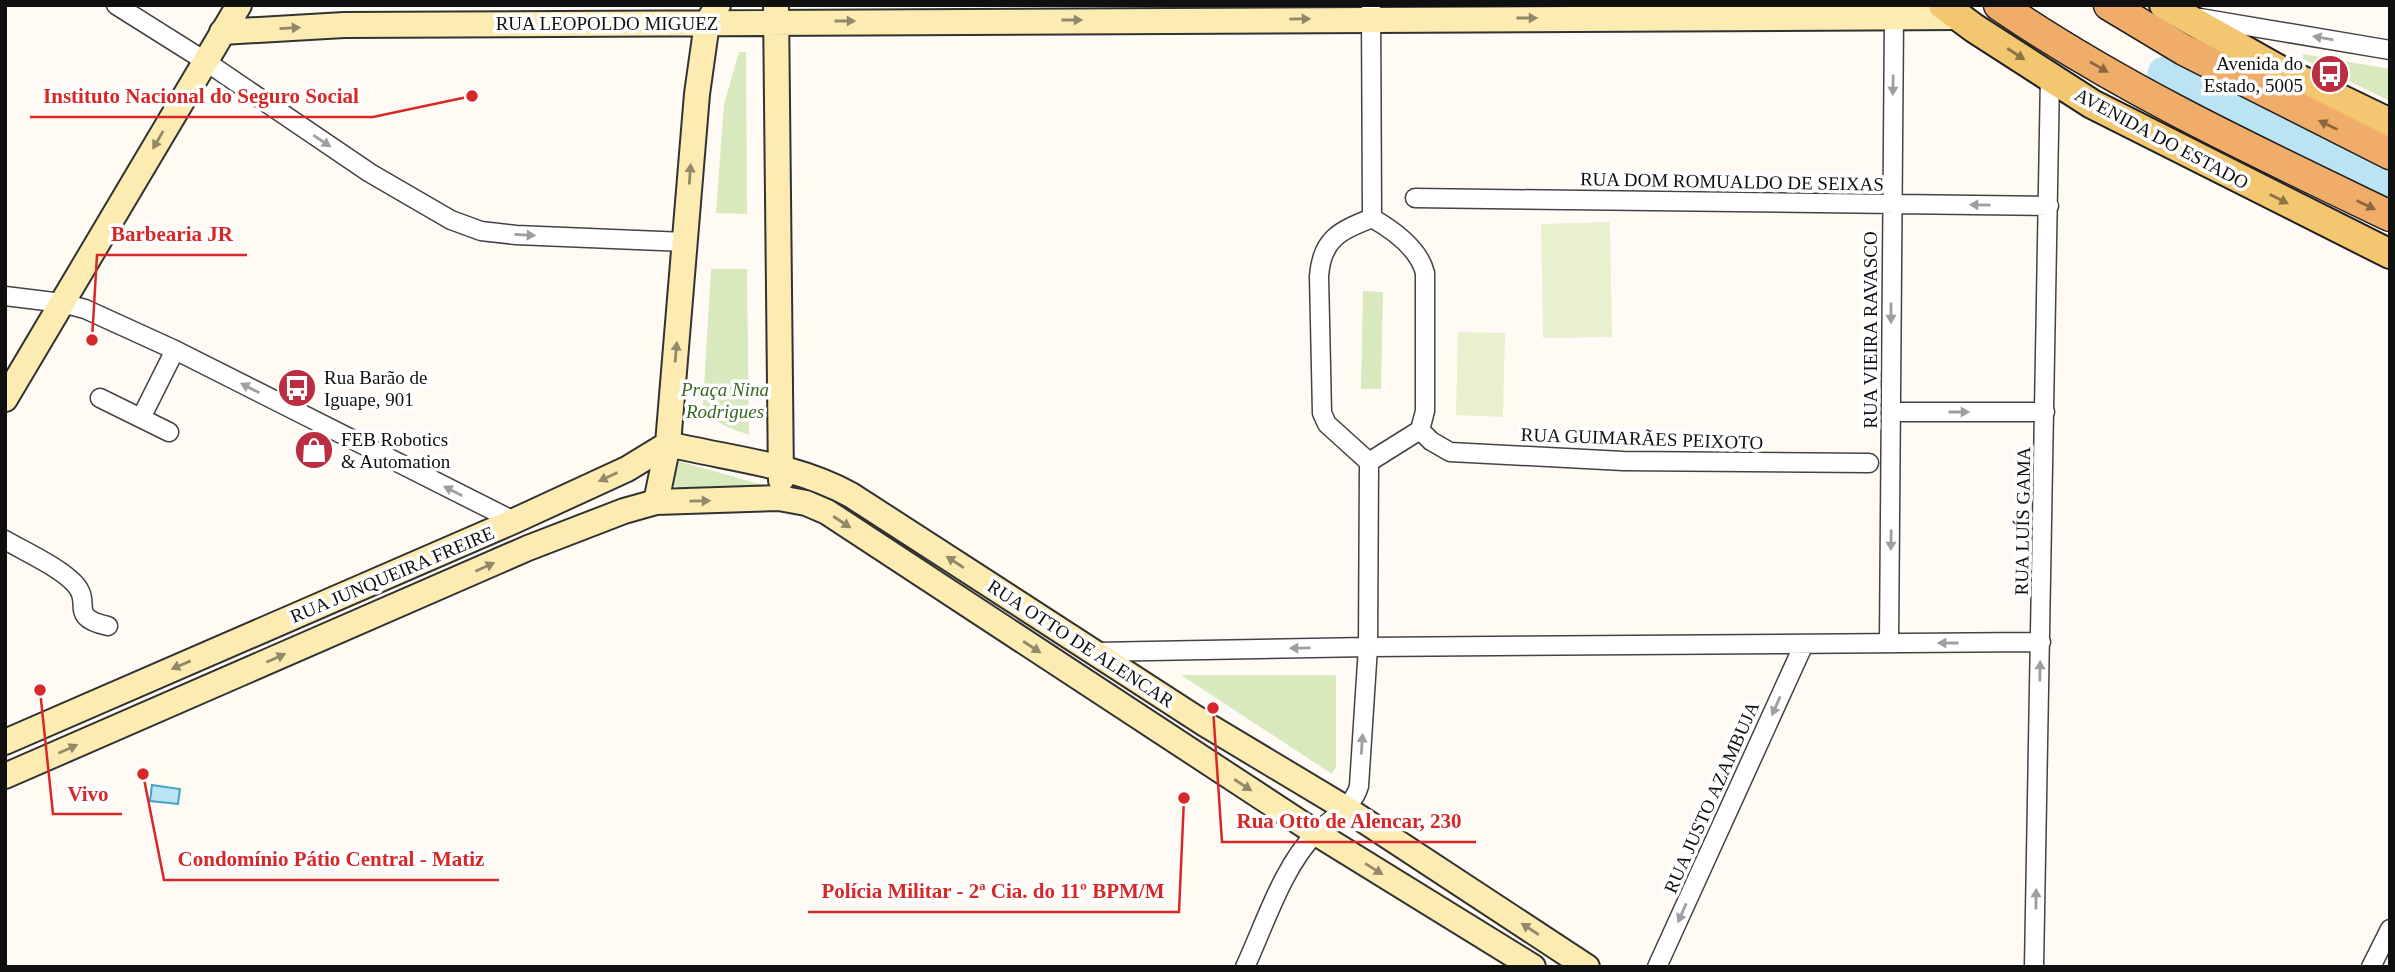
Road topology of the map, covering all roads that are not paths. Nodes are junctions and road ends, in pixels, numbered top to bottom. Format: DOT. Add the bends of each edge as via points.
graph roads {
  1 [pos="116,5"];
  2 [pos="239,5"];
  3 [pos="674,5"];
  4 [pos="1999,5"];
  5 [pos="2109,5"];
  6 [pos="2173,10"];
  7 [pos="1951,11"];
  8 [pos="1371,12"];
  9 [pos="776,13"];
  10 [pos="539,14"];
  11 [pos="712,14"];
  12 [pos="337,15"];
  13 [pos="1894,17"];
  14 [pos="222,32"];
  15 [pos="2390,50"];
  16 [pos="205,61"];
  17 [pos="2050,76"];
  18 [pos="2390,122"];
  19 [pos="2390,155"];
  20 [pos="1415,198"];
  21 [pos="1892,204"];
  22 [pos="2049,206"];
  23 [pos="2390,216"];
  24 [pos="1372,218"];
  25 [pos="685,242"];
  26 [pos="2390,254"];
  27 [pos="5,296"];
  28 [pos="62,303"];
  29 [pos="175,350"];
  30 [pos="100,398"];
  31 [pos="5,399"];
  32 [pos="1891,412"];
  33 [pos="2045,412"];
  34 [pos="141,418"];
  35 [pos="1420,430"];
  36 [pos="169,432"];
  37 [pos="668,444"];
  38 [pos="1369,462"];
  39 [pos="1869,463"];
  40 [pos="782,467"];
  41 [pos="779,498"];
  42 [pos="656,502"];
  43 [pos="514,521"];
  44 [pos="5,540"];
  45 [pos="107,626"];
  46 [pos="2040,642"];
  47 [pos="1889,643"];
  48 [pos="1804,644"];
  49 [pos="1368,647"];
  50 [pos="1095,652"];
  51 [pos="122,691"];
  52 [pos="136,719"];
  53 [pos="5,741"];
  54 [pos="5,776"];
  55 [pos="1345,808"];
  56 [pos="1316,833"];
  57 [pos="2390,929"];
  58 [pos="1245,967"];
  59 [pos="1534,967"];
  60 [pos="1587,967"];
  61 [pos="1657,967"];
  62 [pos="2034,967"];
  63 [pos="2371,967"];
  1 -- 16 [label="street"];
  2 -- 14 [label="main road"];
  3 -- 11 [label="main road"];
  4 -- 23 [label="highway, AVENIDA DO ESTADO, one-way" via="2195,122"];
  19 -- 5 [label="highway, one-way" via="2184,50"];
  15 -- 6 [label="street, one-way"];
  6 -- 18 [label="main road" via="2276,68"];
  7 -- 13 [label="main road, RUA LEOPOLDO MIGUEZ"];
  7 -- 17 [label="main road, AVENIDA DO ESTADO, one-way"];
  9 -- 8 [label="main road, RUA LEOPOLDO MIGUEZ, one-way"];
  8 -- 13 [label="main road, RUA LEOPOLDO MIGUEZ, one-way"];
  8 -- 24 [label="street"];
  9 -- 11 [label="main road, RUA LEOPOLDO MIGUEZ"];
  9 -- 40 [label="main road"];
  10 -- 11 [label="main road, RUA LEOPOLDO MIGUEZ"];
  10 -- 12 [label="main road, RUA LEOPOLDO MIGUEZ"];
  25 -- 11 [label="main road, one-way" via="697,94"];
  14 -- 12 [label="main road, RUA LEOPOLDO MIGUEZ, one-way"];
  13 -- 21 [label="street, RUA VIEIRA RAVASCO, one-way"];
  14 -- 16 [label="main road"];
  16 -- 25 [label="street, one-way" via="370,173 451,220 481,231 516,235"];
  16 -- 28 [label="main road, one-way"];
  17 -- 22 [label="street, RUA LUÍS GAMA"];
  17 -- 26 [label="main road, AVENIDA DO ESTADO, one-way" via="2092,104"];
  20 -- 21 [label="street, RUA DOM ROMUALDO DE SEIXAS"];
  22 -- 21 [label="street, RUA DOM ROMUALDO DE SEIXAS, one-way"];
  21 -- 32 [label="street, RUA VIEIRA RAVASCO, one-way"];
  22 -- 33 [label="street, RUA LUÍS GAMA"];
  24 -- 35 [label="street" via="1406,242 1425,272 1425,411"];
  24 -- 38 [label="street" via="1343,230 1327,244 1320,256 1319,276 1322,413 1326,424"];
  37 -- 25 [label="main road, one-way"];
  27 -- 28 [label="street"];
  28 -- 29 [label="street"];
  28 -- 31 [label="main road"];
  29 -- 34 [label="street"];
  43 -- 29 [label="street, one-way"];
  30 -- 34 [label="street"];
  32 -- 33 [label="street, one-way"];
  32 -- 47 [label="street, RUA VIEIRA RAVASCO, one-way"];
  33 -- 46 [label="street, RUA LUÍS GAMA"];
  34 -- 36 [label="street"];
  35 -- 38 [label="street"];
  35 -- 39 [label="street, RUA GUIMARÃES PEIXOTO" via="1450,452 1623,461"];
  37 -- 40 [label="main road"];
  37 -- 42 [label="main road"];
  37 -- 43 [label="main road, RUA JUNQUEIRA FREIRE, one-way" via="627,469"];
  38 -- 49 [label="street"];
  40 -- 41 [label="main road"];
  50 -- 40 [label="main road, RUA OTTO DE ALENCAR, one-way" via="851,495"];
  42 -- 41 [label="main road, RUA JUNQUEIRA FREIRE, one-way"];
  41 -- 56 [label="main road, RUA OTTO DE ALENCAR, one-way" via="827,512"];
  52 -- 42 [label="main road, RUA JUNQUEIRA FREIRE, one-way" via="546,540"];
  43 -- 51 [label="main road, RUA JUNQUEIRA FREIRE, one-way"];
  44 -- 45 [label="street" via="65,576 79,590 85,618"];
  46 -- 47 [label="street, one-way"];
  62 -- 46 [label="street, RUA LUÍS GAMA, one-way"];
  47 -- 48 [label="street"];
  48 -- 49 [label="street"];
  48 -- 61 [label="street, RUA JUSTO AZAMBUJA, one-way"];
  49 -- 50 [label="street, one-way"];
  55 -- 49 [label="street, one-way" via="1359,786"];
  50 -- 55 [label="main road, RUA OTTO DE ALENCAR"];
  51 -- 52 [label="main road"];
  51 -- 53 [label="main road, RUA JUNQUEIRA FREIRE"];
  54 -- 52 [label="main road, RUA JUNQUEIRA FREIRE, one-way"];
  55 -- 56 [label="street"];
  60 -- 55 [label="main road, RUA OTTO DE ALENCAR, one-way"];
  56 -- 58 [label="street" via="1298,853"];
  56 -- 59 [label="main road, RUA OTTO DE ALENCAR, one-way"];
  57 -- 63 [label="street"];
}
